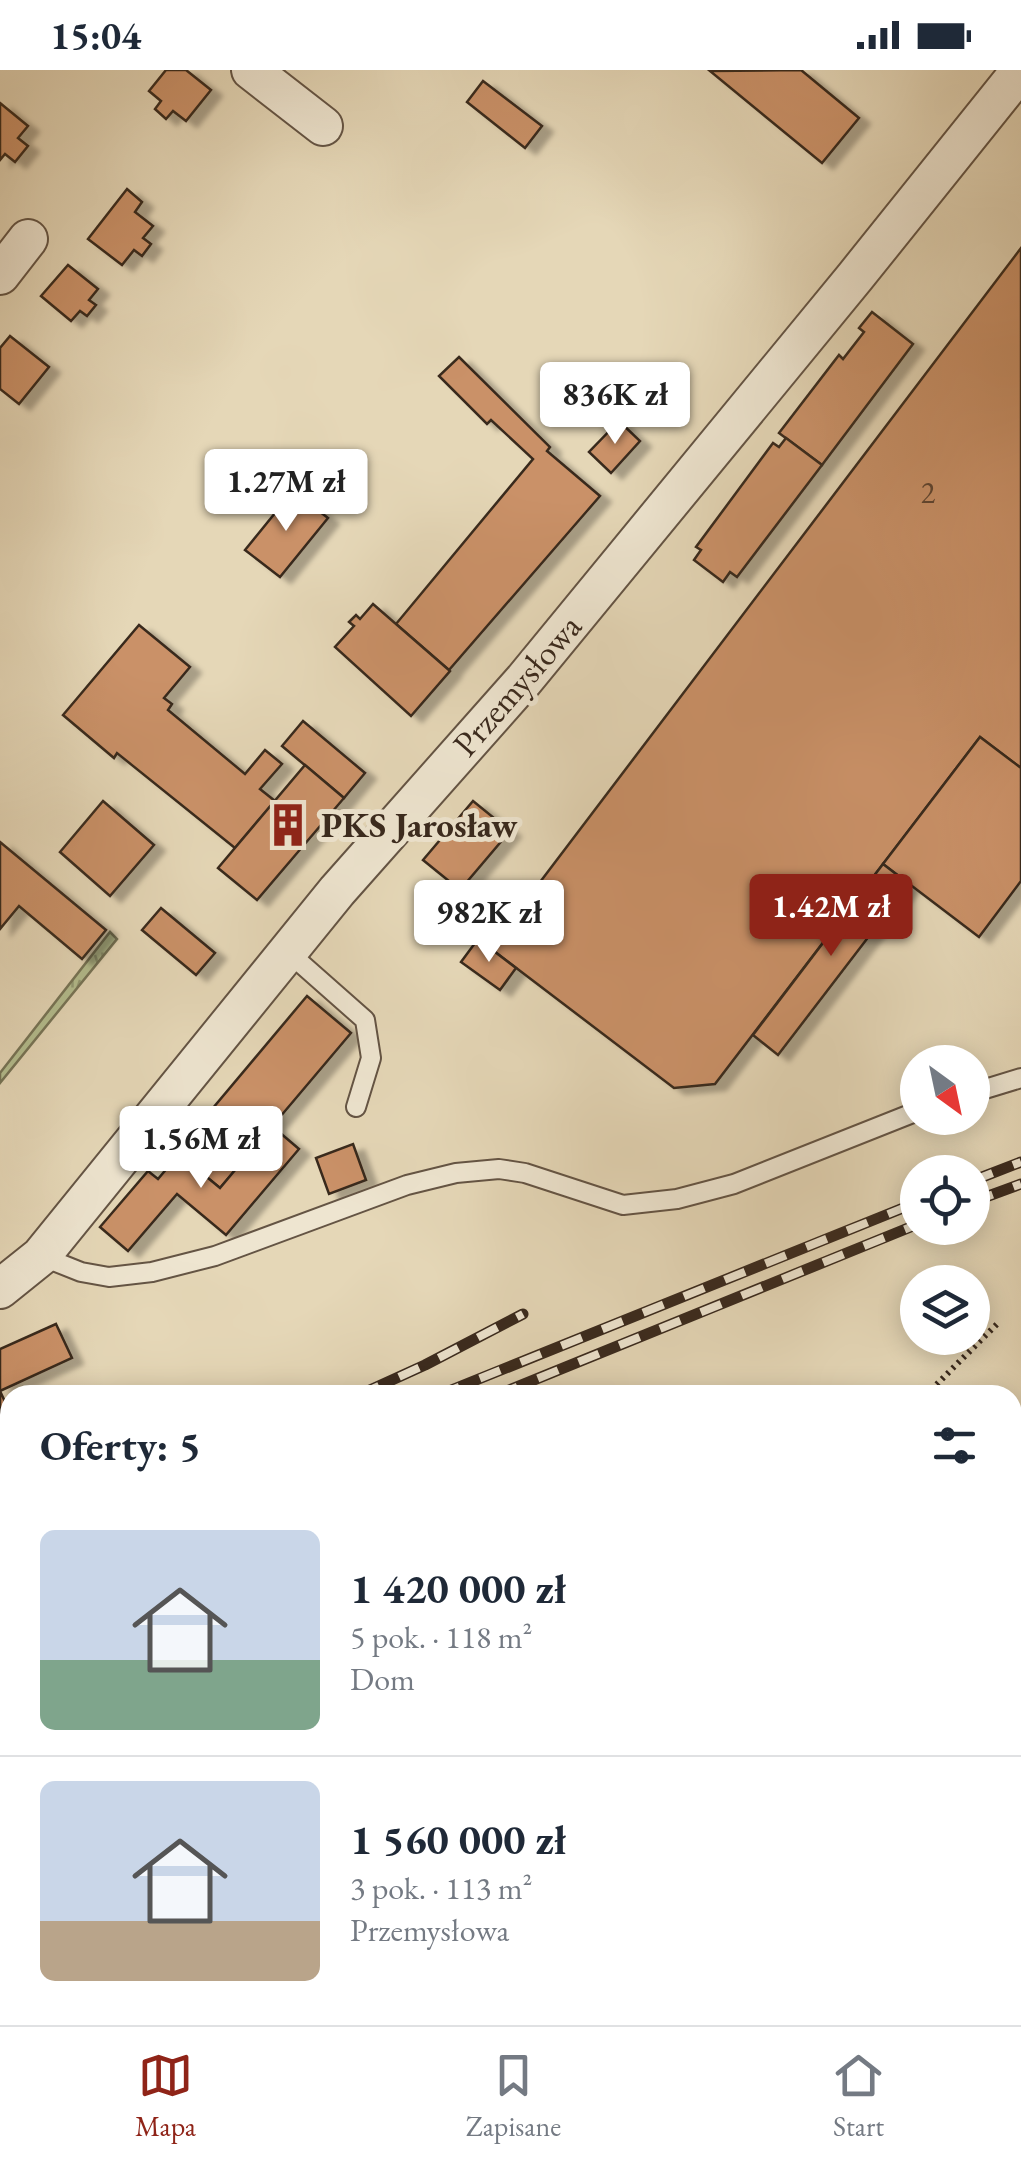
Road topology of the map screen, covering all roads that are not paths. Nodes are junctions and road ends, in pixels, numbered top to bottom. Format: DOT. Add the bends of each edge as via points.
graph roads {
  1 [pos="251,70"];
  2 [pos="1021,70"];
  3 [pos="323,126"];
  4 [pos="28,239"];
  5 [pos="0,275"];
  6 [pos="288,952"];
  7 [pos="1021,1078"];
  8 [pos="990,1088"];
  9 [pos="356,1107"];
  10 [pos="900,1118"];
  11 [pos="41,1256"];
  12 [pos="0,1289"];
  1 -- 3 [label="street"];
  2 -- 6 [label="street, Przemysłowa" via="524,680"];
  4 -- 5 [label="street"];
  6 -- 9 [label="lane" via="366,1020 371,1058"];
  6 -- 11 [label="street, Przemysłowa"];
  7 -- 8 [label="lane"];
  10 -- 11 [label="lane" via="734,1184 677,1199 623,1205 499,1169 406,1186 152,1272 110,1277"];
  11 -- 12 [label="street, Przemysłowa"];
}
